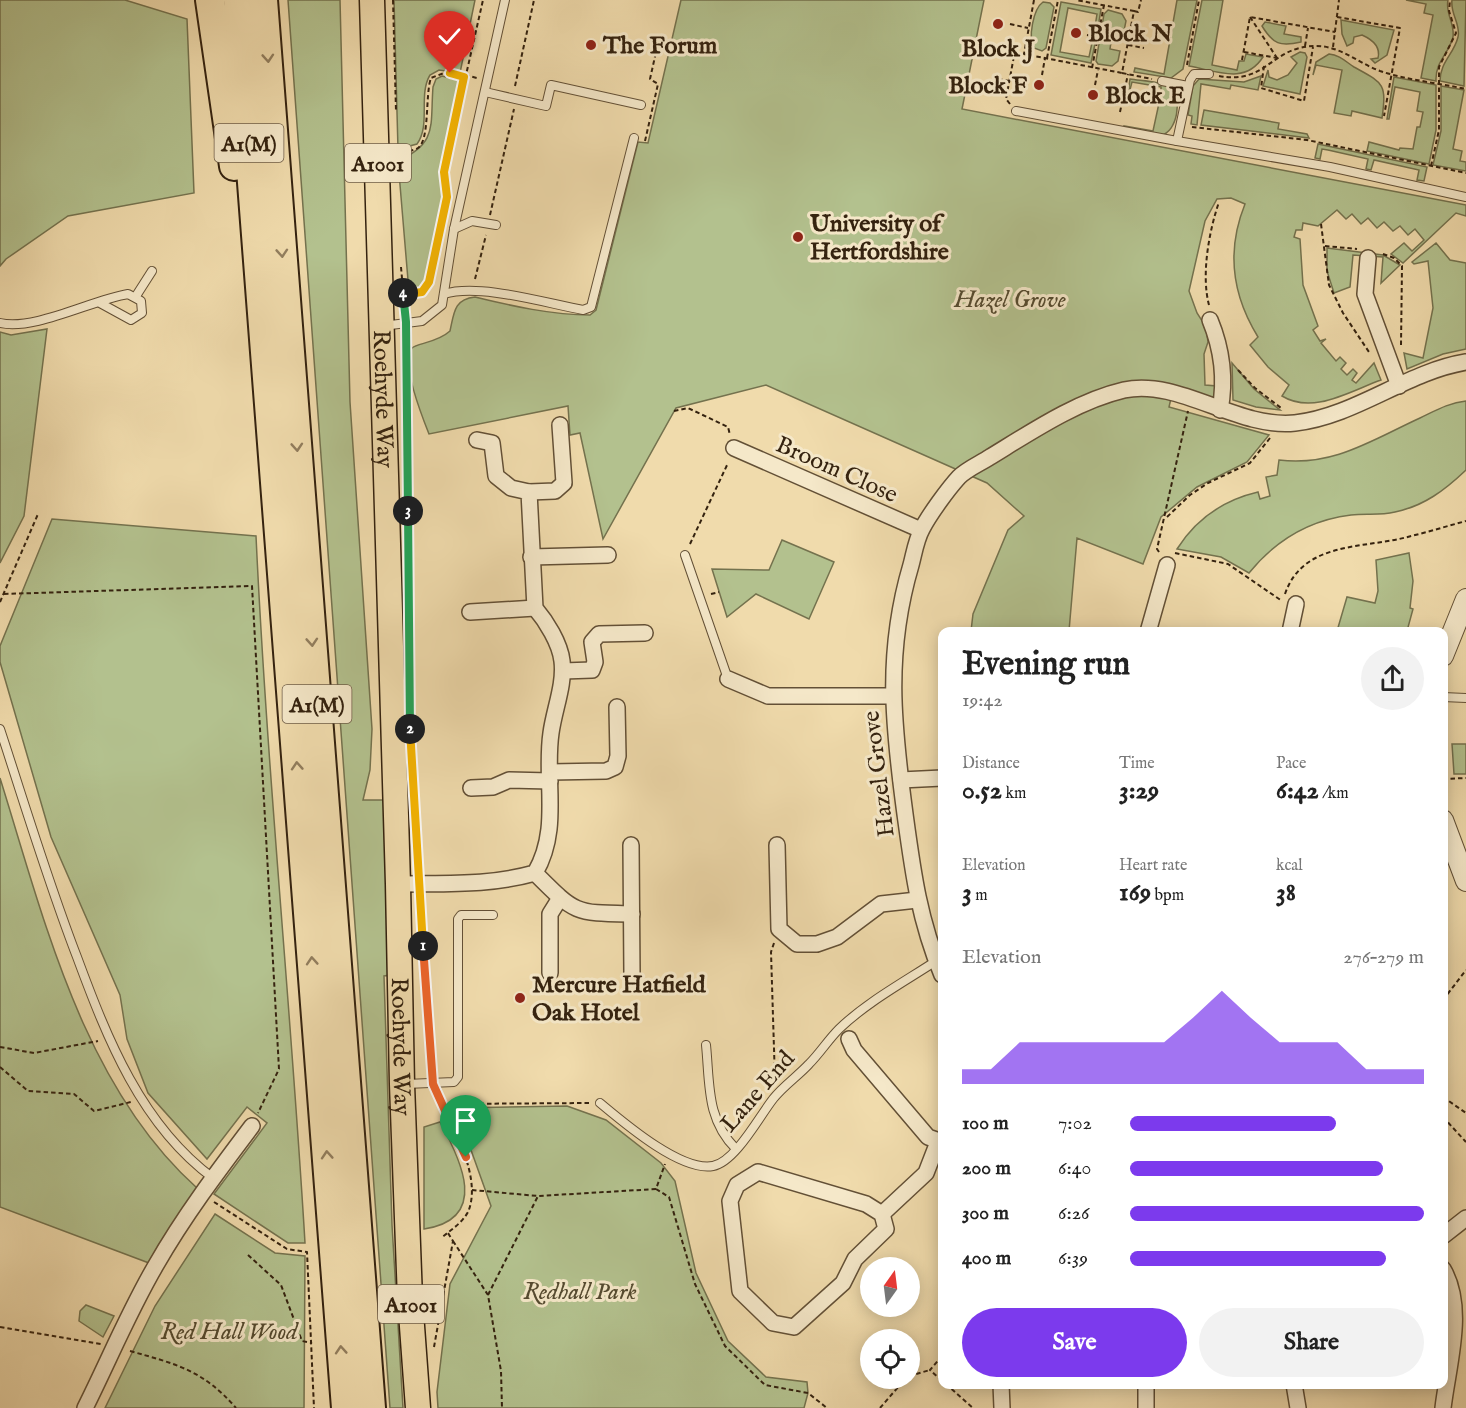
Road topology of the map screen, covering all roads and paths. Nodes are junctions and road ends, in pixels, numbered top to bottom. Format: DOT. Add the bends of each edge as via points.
graph roads {
  1 [pos="210,0"];
  2 [pos="238,0"];
  3 [pos="264,0"];
  4 [pos="372,0"];
  5 [pos="483,0"];
  6 [pos="505,0"];
  7 [pos="534,0"];
  8 [pos="1034,0"];
  9 [pos="1058,0"];
  10 [pos="1076,0"];
  11 [pos="1114,0"];
  12 [pos="1141,0"];
  13 [pos="1199,0"];
  14 [pos="1339,0"];
  15 [pos="1450,0"];
  16 [pos="1084,1"];
  17 [pos="1104,5"];
  18 [pos="1113,7"];
  19 [pos="1134,11"];
  20 [pos="1250,17"];
  21 [pos="1337,17"];
  22 [pos="1010,24"];
  23 [pos="1308,27"];
  24 [pos="1029,28"];
  25 [pos="1335,32"];
  26 [pos="1087,34"];
  27 [pos="1098,37"];
  28 [pos="658,43"];
  29 [pos="1128,45"];
  30 [pos="1314,45"];
  31 [pos="1305,46"];
  32 [pos="1333,47"];
  33 [pos="1144,48"];
  34 [pos="1244,52"];
  35 [pos="1024,54"];
  36 [pos="1046,58"];
  37 [pos="1277,58"];
  38 [pos="1242,60"];
  39 [pos="1264,66"];
  40 [pos="1092,68"];
  41 [pos="1098,69"];
  42 [pos="1122,73"];
  43 [pos="1128,74"];
  44 [pos="1194,74"];
  45 [pos="1209,74"];
  46 [pos="1392,74"];
  47 [pos="1041,75"];
  48 [pos="464,77"];
  49 [pos="998,79"];
  50 [pos="1009,81"];
  51 [pos="1162,81"];
  52 [pos="1438,83"];
  53 [pos="1095,85"];
  54 [pos="515,86"];
  55 [pos="1188,86"];
  56 [pos="1466,89"];
  57 [pos="485,92"];
  58 [pos="517,99"];
  59 [pos="1122,102"];
  60 [pos="641,105"];
  61 [pos="1134,105"];
  62 [pos="1016,111"];
  63 [pos="1120,112"];
  64 [pos="1384,116"];
  65 [pos="1180,125"];
  66 [pos="634,138"];
  67 [pos="1177,141"];
  68 [pos="394,153"];
  69 [pos="1431,166"];
  70 [pos="1466,173"];
  71 [pos="1466,197"];
  72 [pos="1219,202"];
  73 [pos="492,224"];
  74 [pos="1321,224"];
  75 [pos="454,229"];
  76 [pos="1325,246"];
  77 [pos="1364,253"];
  78 [pos="1383,254"];
  79 [pos="152,271"];
  80 [pos="260,285"];
  81 [pos="473,290"];
  82 [pos="444,294"];
  83 [pos="136,296"];
  84 [pos="100,303"];
  85 [pos="1209,303"];
  86 [pos="1211,315"];
  87 [pos="406,322"];
  88 [pos="0,323"];
  89 [pos="380,327"];
  90 [pos="1401,350"];
  91 [pos="1222,357"];
  92 [pos="1373,357"];
  93 [pos="1466,362"];
  94 [pos="1399,386"];
  95 [pos="1190,400"];
  96 [pos="1220,410"];
  97 [pos="674,411"];
  98 [pos="1274,411"];
  99 [pos="1294,417"];
  100 [pos="560,425"];
  101 [pos="1273,435"];
  102 [pos="477,440"];
  103 [pos="734,448"];
  104 [pos="529,492"];
  105 [pos="38,514"];
  106 [pos="1167,517"];
  107 [pos="408,520"];
  108 [pos="1466,521"];
  109 [pos="921,530"];
  110 [pos="608,555"];
  111 [pos="685,555"];
  112 [pos="531,557"];
  113 [pos="1167,565"];
  114 [pos="4,594"];
  115 [pos="1466,599"];
  116 [pos="0,602"];
  117 [pos="1296,604"];
  118 [pos="535,608"];
  119 [pos="470,612"];
  120 [pos="1149,627"];
  121 [pos="1291,627"];
  122 [pos="645,633"];
  123 [pos="1459,636"];
  124 [pos="1448,650"];
  125 [pos="563,671"];
  126 [pos="728,679"];
  127 [pos="892,696"];
  128 [pos="1448,698"];
  129 [pos="1466,698"];
  130 [pos="617,707"];
  131 [pos="0,729"];
  132 [pos="550,776"];
  133 [pos="938,778"];
  134 [pos="1466,778"];
  135 [pos="1448,779"];
  136 [pos="901,780"];
  137 [pos="471,788"];
  138 [pos="1448,833"];
  139 [pos="777,845"];
  140 [pos="631,846"];
  141 [pos="417,854"];
  142 [pos="535,873"];
  143 [pos="1466,880"];
  144 [pos="409,884"];
  145 [pos="560,898"];
  146 [pos="917,900"];
  147 [pos="632,914"];
  148 [pos="493,915"];
  149 [pos="779,929"];
  150 [pos="938,958"];
  151 [pos="1466,970"];
  152 [pos="550,973"];
  153 [pos="632,976"];
  154 [pos="1448,993"];
  155 [pos="108,1039"];
  156 [pos="849,1039"];
  157 [pos="706,1045"];
  158 [pos="0,1047"];
  159 [pos="0,1067"];
  160 [pos="402,1084"];
  161 [pos="433,1084"];
  162 [pos="775,1096"];
  163 [pos="142,1100"];
  164 [pos="1448,1100"];
  165 [pos="600,1103"];
  166 [pos="442,1104"];
  167 [pos="1466,1113"];
  168 [pos="1448,1122"];
  169 [pos="252,1126"];
  170 [pos="938,1141"];
  171 [pos="1466,1142"];
  172 [pos="938,1146"];
  173 [pos="736,1149"];
  174 [pos="670,1154"];
  175 [pos="213,1178"];
  176 [pos="656,1189"];
  177 [pos="472,1190"];
  178 [pos="201,1194"];
  179 [pos="538,1196"];
  180 [pos="882,1214"];
  181 [pos="1466,1218"];
  182 [pos="1448,1232"];
  183 [pos="448,1233"];
  184 [pos="441,1238"];
  185 [pos="453,1241"];
  186 [pos="248,1255"];
  187 [pos="1448,1282"];
  188 [pos="488,1295"];
  189 [pos="0,1327"];
  190 [pos="312,1343"];
  191 [pos="113,1347"];
  192 [pos="433,1351"];
  193 [pos="938,1361"];
  194 [pos="1448,1365"];
  195 [pos="930,1370"];
  196 [pos="920,1373"];
  197 [pos="938,1377"];
  198 [pos="897,1389"];
  199 [pos="952,1389"];
  200 [pos="1001,1389"];
  201 [pos="1146,1389"];
  202 [pos="1295,1389"];
  203 [pos="1445,1389"];
  204 [pos="86,1408"];
  205 [pos="236,1408"];
  206 [pos="314,1408"];
  207 [pos="346,1408"];
  208 [pos="371,1408"];
  209 [pos="418,1408"];
  210 [pos="502,1408"];
  211 [pos="827,1408"];
  212 [pos="880,1408"];
  213 [pos="973,1408"];
  214 [pos="1002,1408"];
  215 [pos="1146,1408"];
  216 [pos="1298,1408"];
  217 [pos="1443,1408"];
  1 -- 80 [label="highway" via="244,226"];
  2 -- 80 [label="highway, A1(M)"];
  3 -- 208 [label="highway, A1(M), one-way"];
  4 -- 89 [label="main road, Roehyde Way / A1001"];
  5 -- 48 [label="path"];
  6 -- 57 [label="lane"];
  7 -- 54 [label="path"];
  8 -- 24 [label="path"];
  9 -- 36 [label="path"];
  10 -- 16 [label="path"];
  11 -- 18 [label="path"];
  12 -- 19 [label="path" via="1138,12"];
  13 -- 44 [label="path" via="1187,65"];
  14 -- 21 [label="path"];
  15 -- 52 [label="path" via="1456,33 1439,67"];
  16 -- 17 [label="path"];
  17 -- 18 [label="path"];
  17 -- 27 [label="path"];
  18 -- 19 [label="path"];
  19 -- 29 [label="path"];
  20 -- 23 [label="path"];
  20 -- 34 [label="path"];
  20 -- 37 [label="path"];
  21 -- 25 [label="path"];
  21 -- 46 [label="path" via="1400,28"];
  22 -- 24 [label="path"];
  23 -- 25 [label="path"];
  23 -- 31 [label="path"];
  24 -- 35 [label="path"];
  25 -- 32 [label="path"];
  26 -- 27 [label="path"];
  27 -- 40 [label="path"];
  28 -- 66 [label="path" via="650,79 658,84 646,141"];
  29 -- 33 [label="path"];
  29 -- 42 [label="path"];
  30 -- 31 [label="path"];
  30 -- 32 [label="path"];
  30 -- 39 [label="path" via="1304,101 1261,88"];
  31 -- 37 [label="path"];
  32 -- 46 [label="path"];
  34 -- 37 [label="path"];
  34 -- 38 [label="path"];
  35 -- 36 [label="path"];
  35 -- 50 [label="path" via="1014,56"];
  36 -- 40 [label="path"];
  36 -- 47 [label="path"];
  37 -- 39 [label="path"];
  39 -- 45 [label="path" via="1243,78"];
  40 -- 41 [label="path"];
  41 -- 42 [label="path"];
  41 -- 53 [label="path"];
  42 -- 43 [label="path"];
  43 -- 51 [label="path"];
  43 -- 59 [label="path"];
  44 -- 45 [label="lane"];
  44 -- 55 [label="lane"];
  46 -- 52 [label="path"];
  46 -- 64 [label="path"];
  48 -- 68 [label="path" via="444,73 431,78 421,146"];
  48 -- 87 [label="path" via="444,172 447,197 429,282 422,292 403,291"];
  49 -- 50 [label="path"];
  50 -- 62 [label="path" via="1006,99"];
  51 -- 55 [label="lane"];
  52 -- 56 [label="path"];
  52 -- 69 [label="path" via="1439,130"];
  55 -- 65 [label="lane"];
  57 -- 58 [label="lane"];
  57 -- 75 [label="lane"];
  58 -- 60 [label="lane" via="546,106 551,85"];
  58 -- 73 [label="path"];
  59 -- 61 [label="path"];
  59 -- 63 [label="path"];
  62 -- 67 [label="lane"];
  65 -- 67 [label="lane"];
  65 -- 69 [label="path" via="1307,140"];
  66 -- 81 [label="lane" via="591,307 583,310"];
  67 -- 71 [label="lane" via="1330,167"];
  69 -- 70 [label="path"];
  72 -- 85 [label="path" via="1205,282"];
  73 -- 75 [label="lane" via="472,221"];
  73 -- 81 [label="path"];
  74 -- 76 [label="path"];
  75 -- 82 [label="lane"];
  76 -- 77 [label="path"];
  76 -- 92 [label="path" via="1331,290"];
  77 -- 94 [label="street" via="1365,294"];
  78 -- 90 [label="path" via="1402,266"];
  79 -- 83 [label="lane"];
  207 -- 80 [label="highway, A1(M), one-way"];
  81 -- 82 [label="lane"];
  82 -- 87 [label="lane" via="442,305 434,314 423,321"];
  83 -- 84 [label="lane" via="118,296"];
  83 -- 84 [label="lane" via="141,301 142,313 131,320"];
  84 -- 88 [label="lane" via="19,325"];
  85 -- 86 [label="path"];
  85 -- 86 [label="path"];
  86 -- 91 [label="street"];
  87 -- 89 [label="lane"];
  87 -- 107 [label="path"];
  89 -- 144 [label="main road, Roehyde Way / A1001"];
  91 -- 96 [label="street"];
  91 -- 99 [label="path" via="1230,358 1268,399"];
  93 -- 94 [label="street, Hazel Grove"];
  94 -- 99 [label="street, Hazel Grove" via="1319,419"];
  95 -- 96 [label="street, Hazel Grove"];
  95 -- 106 [label="path"];
  95 -- 109 [label="street, Hazel Grove" via="1144,389 1127,390 1068,412 959,477"];
  96 -- 99 [label="street, Hazel Grove" via="1275,423"];
  97 -- 103 [label="path" via="688,408 728,427"];
  98 -- 99 [label="path"];
  100 -- 104 [label="street" via="564,483 555,491"];
  101 -- 106 [label="path" via="1250,463 1190,495"];
  102 -- 104 [label="street" via="492,443 496,476 503,483"];
  103 -- 109 [label="street, Broom Close"];
  103 -- 111 [label="path"];
  104 -- 112 [label="street"];
  105 -- 114 [label="path"];
  106 -- 108 [label="path" via="1157,549 1228,564 1283,602 1297,573 1323,553 1400,539"];
  109 -- 127 [label="street, Hazel Grove" via="895,633"];
  110 -- 112 [label="street"];
  111 -- 126 [label="lane"];
  112 -- 118 [label="street"];
  113 -- 120 [label="street"];
  114 -- 116 [label="path"];
  114 -- 169 [label="path" via="252,586 279,1068"];
  115 -- 123 [label="street"];
  117 -- 121 [label="street"];
  118 -- 119 [label="street"];
  118 -- 125 [label="street" via="545,619 562,657"];
  122 -- 125 [label="street" via="599,634 592,642 592,670"];
  123 -- 124 [label="street"];
  125 -- 132 [label="street" via="551,735"];
  126 -- 127 [label="street" via="768,696"];
  127 -- 136 [label="street, Hazel Grove"];
  128 -- 129 [label="lane"];
  130 -- 132 [label="street" via="615,767"];
  131 -- 155 [label="lane" via="61,915"];
  132 -- 137 [label="street"];
  132 -- 142 [label="street" via="549,839 545,857"];
  133 -- 136 [label="street"];
  134 -- 135 [label="path"];
  136 -- 146 [label="street, Hazel Grove"];
  138 -- 143 [label="street"];
  139 -- 149 [label="street"];
  140 -- 147 [label="street"];
  141 -- 144 [label="path"];
  142 -- 144 [label="street" via="495,882"];
  142 -- 145 [label="street"];
  144 -- 160 [label="main road, Roehyde Way / A1001"];
  144 -- 161 [label="path"];
  145 -- 147 [label="street" via="585,913"];
  145 -- 152 [label="street" via="550,914"];
  146 -- 149 [label="street" via="881,904 837,937 817,944 796,944"];
  146 -- 150 [label="street, Hazel Grove"];
  147 -- 153 [label="street"];
  148 -- 161 [label="lane" via="460,915 458,919 458,1077 454,1082"];
  149 -- 162 [label="path" via="771,952"];
  150 -- 162 [label="lane, Lane End" via="840,1029"];
  151 -- 154 [label="path"];
  155 -- 158 [label="path" via="34,1053"];
  155 -- 163 [label="lane"];
  156 -- 170 [label="street" via="854,1050 928,1137"];
  157 -- 173 [label="lane" via="713,1116"];
  159 -- 163 [label="path" via="28,1091 74,1094 94,1111"];
  160 -- 161 [label="lane"];
  160 -- 209 [label="main road, Roehyde Way / A1001"];
  161 -- 166 [label="path"];
  162 -- 173 [label="lane, Lane End"];
  163 -- 175 [label="lane" via="185,1155"];
  164 -- 167 [label="path"];
  165 -- 166 [label="path"];
  165 -- 174 [label="lane, Lane End" via="636,1133"];
  166 -- 177 [label="path" via="466,1157"];
  168 -- 171 [label="path"];
  169 -- 175 [label="street"];
  172 -- 180 [label="street" via="926,1173"];
  173 -- 174 [label="lane, Lane End" via="726,1161 704,1167"];
  174 -- 176 [label="path"];
  175 -- 178 [label="street"];
  176 -- 179 [label="path"];
  176 -- 211 [label="path" via="669,1197 695,1284 725,1346 765,1385 808,1393"];
  177 -- 179 [label="path"];
  177 -- 183 [label="path" via="468,1210"];
  178 -- 190 [label="path" via="287,1249 307,1252"];
  178 -- 191 [label="street" via="157,1263"];
  179 -- 188 [label="path"];
  180 -- 180 [label="street" via="886,1229 855,1259 843,1283 794,1327 773,1323 740,1291 730,1201 737,1185 758,1172 867,1204"];
  181 -- 182 [label="street"];
  183 -- 184 [label="path"];
  183 -- 185 [label="path"];
  185 -- 188 [label="path"];
  185 -- 192 [label="path"];
  186 -- 190 [label="path" via="281,1285 302,1341"];
  187 -- 194 [label="street" via="1454,1314"];
  188 -- 210 [label="path" via="501,1371"];
  189 -- 191 [label="path"];
  190 -- 206 [label="path"];
  191 -- 204 [label="street"];
  191 -- 205 [label="path" via="181,1365 217,1387"];
  193 -- 195 [label="path"];
  195 -- 196 [label="path"];
  195 -- 197 [label="path"];
  198 -- 212 [label="path"];
  199 -- 213 [label="path"];
  200 -- 214 [label="street"];
  201 -- 215 [label="street"];
  202 -- 216 [label="street"];
  203 -- 217 [label="street"];
}
